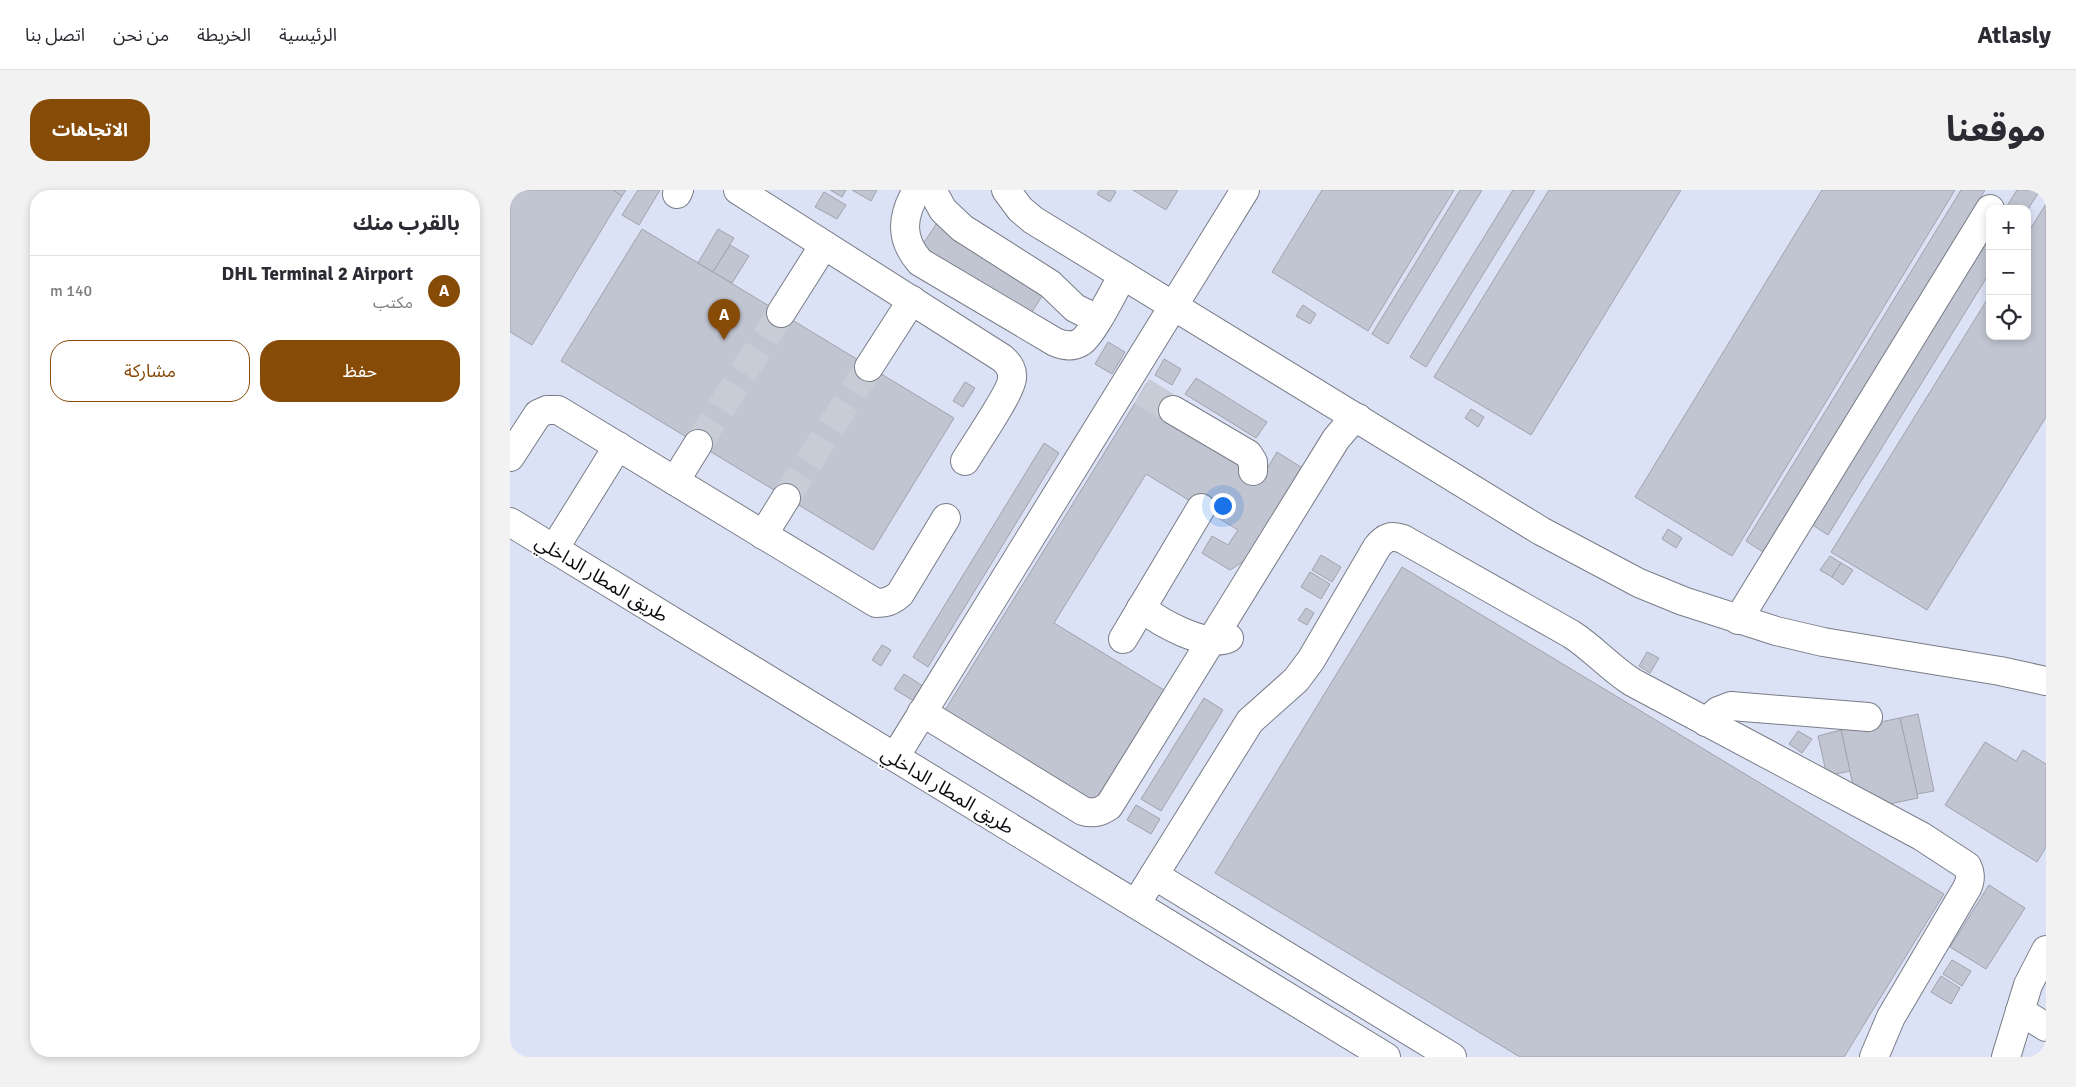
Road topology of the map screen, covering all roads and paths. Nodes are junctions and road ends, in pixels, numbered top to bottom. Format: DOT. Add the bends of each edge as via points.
graph roads {
  1 [pos="738,190"];
  2 [pos="917,190"];
  3 [pos="932,190"];
  4 [pos="1006,190"];
  5 [pos="1245,190"];
  6 [pos="2001,190"];
  7 [pos="765,197"];
  8 [pos="1992,205"];
  9 [pos="1986,216"];
  10 [pos="824,245"];
  11 [pos="1123,275"];
  12 [pos="912,300"];
  13 [pos="1173,306"];
  14 [pos="781,313"];
  15 [pos="1099,316"];
  16 [pos="870,367"];
  17 [pos="1173,410"];
  18 [pos="1358,418"];
  19 [pos="698,444"];
  20 [pos="618,446"];
  21 [pos="510,457"];
  22 [pos="965,461"];
  23 [pos="1253,471"];
  24 [pos="675,481"];
  25 [pos="786,498"];
  26 [pos="1201,508"];
  27 [pos="946,518"];
  28 [pos="510,522"];
  29 [pos="763,535"];
  30 [pos="554,549"];
  31 [pos="1141,608"];
  32 [pos="1738,620"];
  33 [pos="1123,639"];
  34 [pos="1212,640"];
  35 [pos="2046,681"];
  36 [pos="922,712"];
  37 [pos="1868,717"];
  38 [pos="1706,722"];
  39 [pos="895,757"];
  40 [pos="1154,875"];
  41 [pos="1136,904"];
  42 [pos="2046,950"];
  43 [pos="2020,1011"];
  44 [pos="2046,1027"];
  45 [pos="1386,1057"];
  46 [pos="1452,1057"];
  47 [pos="1874,1057"];
  48 [pos="2006,1057"];
  1 -- 7 [label="street"];
  2 -- 15 [label="street" via="905,226 906,240 920,262 1064,346 1082,341"];
  3 -- 15 [label="street" via="943,210 962,228 1050,284 1075,308"];
  4 -- 11 [label="street" via="1033,220"];
  5 -- 13 [label="street"];
  6 -- 8 [label="street"];
  7 -- 10 [label="street"];
  9 -- 32 [label="street"];
  10 -- 12 [label="street"];
  10 -- 14 [label="street"];
  11 -- 13 [label="street"];
  11 -- 15 [label="street"];
  12 -- 16 [label="street"];
  12 -- 22 [label="street" via="1002,358 1012,370 1010,386"];
  13 -- 18 [label="street"];
  13 -- 36 [label="street" via="1134,386"];
  17 -- 23 [label="street" via="1248,454 1253,462"];
  18 -- 32 [label="street" via="1596,561 1674,597"];
  18 -- 34 [label="street" via="1350,448 1236,632 1222,641"];
  19 -- 24 [label="street"];
  20 -- 21 [label="street" via="567,414 547,410 538,414"];
  20 -- 24 [label="street"];
  20 -- 30 [label="street"];
  24 -- 29 [label="street"];
  25 -- 29 [label="street"];
  26 -- 31 [label="street"];
  27 -- 29 [label="street" via="900,594 885,603 868,599"];
  28 -- 30 [label="street, طريق المطار الداخلي"];
  30 -- 39 [label="street, طريق المطار الداخلي"];
  31 -- 33 [label="street"];
  31 -- 34 [label="street" via="1178,630"];
  32 -- 35 [label="street" via="1823,642"];
  34 -- 36 [label="street" via="1109,806 1096,813 1083,811"];
  36 -- 39 [label="street"];
  37 -- 38 [label="street" via="1731,706 1718,711"];
  38 -- 40 [label="street" via="1616,672 1571,634 1393,536 1383,539 1377,547 1296,680 1250,721"];
  38 -- 47 [label="street" via="1921,836 1967,866 1970,873 1967,888 1891,1016"];
  39 -- 41 [label="street, طريق المطار الداخلي"];
  40 -- 41 [label="street"];
  40 -- 46 [label="street"];
  41 -- 45 [label="street, طريق المطار الداخلي"];
  42 -- 43 [label="street"];
  43 -- 44 [label="street"];
  43 -- 48 [label="street"];
}
